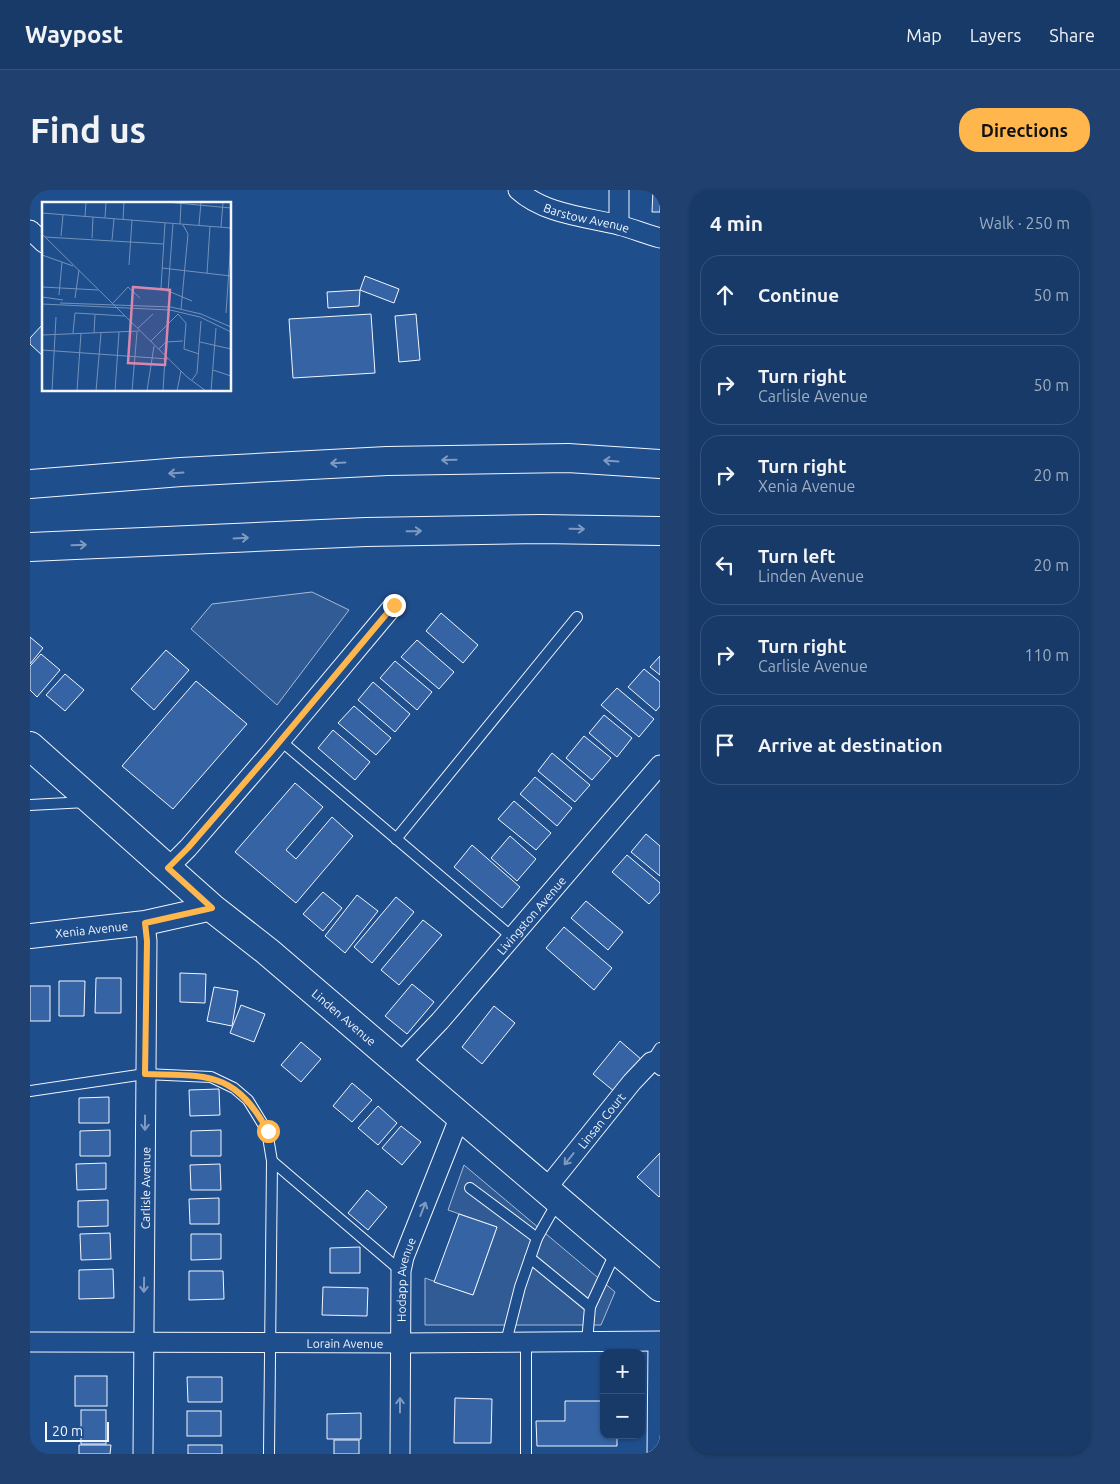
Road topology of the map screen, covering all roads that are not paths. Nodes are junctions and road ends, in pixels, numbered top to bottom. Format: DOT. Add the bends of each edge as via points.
graph roads {
  1 [pos="518,190"];
  2 [pos="619,190"];
  3 [pos="619,226"];
  4 [pos="30,230"];
  5 [pos="660,238"];
  6 [pos="42,241"];
  7 [pos="660,464"];
  8 [pos="30,484"];
  9 [pos="660,531"];
  10 [pos="30,547"];
  11 [pos="394,605"];
  12 [pos="577,617"];
  13 [pos="280,741"];
  14 [pos="30,746"];
  15 [pos="660,765"];
  16 [pos="93,802"];
  17 [pos="30,805"];
  18 [pos="396,839"];
  19 [pos="168,868"];
  20 [pos="212,908"];
  21 [pos="145,923"];
  22 [pos="30,936"];
  23 [pos="512,937"];
  24 [pos="658,1060"];
  25 [pos="399,1064"];
  26 [pos="145,1074"];
  27 [pos="30,1091"];
  28 [pos="460,1116"];
  29 [pos="272,1161"];
  30 [pos="470,1188"];
  31 [pos="552,1195"];
  32 [pos="537,1238"];
  33 [pos="617,1250"];
  34 [pos="530,1258"];
  35 [pos="401,1271"];
  36 [pos="660,1287"];
  37 [pos="590,1307"];
  38 [pos="30,1342"];
  39 [pos="144,1342"];
  40 [pos="506,1342"];
  41 [pos="526,1342"];
  42 [pos="587,1342"];
  43 [pos="659,1342"];
  44 [pos="270,1343"];
  45 [pos="399,1343"];
  46 [pos="143,1454"];
  47 [pos="269,1454"];
  48 [pos="400,1454"];
  49 [pos="526,1454"];
  50 [pos="657,1454"];
  1 -- 3 [label="street, Barstow Avenue" via="541,206"];
  2 -- 3 [label="street"];
  3 -- 5 [label="street, Barstow Avenue"];
  4 -- 6 [label="street"];
  7 -- 8 [label="main road, one-way" via="568,458 386,460"];
  10 -- 9 [label="main road, one-way" via="366,532"];
  11 -- 13 [label="street"];
  12 -- 18 [label="lane"];
  13 -- 18 [label="lane"];
  13 -- 19 [label="street"];
  14 -- 16 [label="main road, Linden Avenue"];
  15 -- 23 [label="street, Livingston Avenue"];
  16 -- 17 [label="lane"];
  16 -- 19 [label="main road, Linden Avenue"];
  18 -- 23 [label="lane"];
  19 -- 20 [label="main road, Linden Avenue"];
  20 -- 21 [label="street, Xenia Avenue"];
  20 -- 25 [label="main road, Linden Avenue"];
  21 -- 22 [label="street, Xenia Avenue"];
  21 -- 26 [label="street, Carlisle Avenue"];
  23 -- 25 [label="street, Livingston Avenue"];
  24 -- 31 [label="street, Linsan Court, one-way" via="632,1082"];
  25 -- 28 [label="main road, Linden Avenue"];
  26 -- 27 [label="lane"];
  26 -- 29 [label="lane" via="202,1076 234,1088 248,1100 268,1131"];
  26 -- 39 [label="street, Carlisle Avenue, one-way"];
  28 -- 31 [label="main road, Linden Avenue"];
  35 -- 28 [label="street, Hodapp Avenue, one-way"];
  29 -- 35 [label="lane"];
  29 -- 44 [label="lane"];
  30 -- 32 [label="lane"];
  31 -- 32 [label="lane"];
  31 -- 33 [label="main road, Linden Avenue"];
  32 -- 34 [label="lane"];
  33 -- 36 [label="main road, Linden Avenue"];
  33 -- 37 [label="lane"];
  34 -- 37 [label="lane"];
  34 -- 40 [label="lane"];
  35 -- 45 [label="street, Hodapp Avenue"];
  37 -- 42 [label="lane"];
  38 -- 39 [label="street, Lorain Avenue"];
  39 -- 44 [label="street, Lorain Avenue"];
  39 -- 46 [label="street, Carlisle Avenue"];
  40 -- 41 [label="street, Lorain Avenue"];
  40 -- 45 [label="street, Lorain Avenue"];
  41 -- 42 [label="street, Lorain Avenue"];
  41 -- 49 [label="lane"];
  42 -- 43 [label="street, Lorain Avenue"];
  43 -- 50 [label="street"];
  44 -- 45 [label="street, Lorain Avenue"];
  44 -- 47 [label="lane"];
  48 -- 45 [label="street, Hodapp Avenue, one-way"];
}
